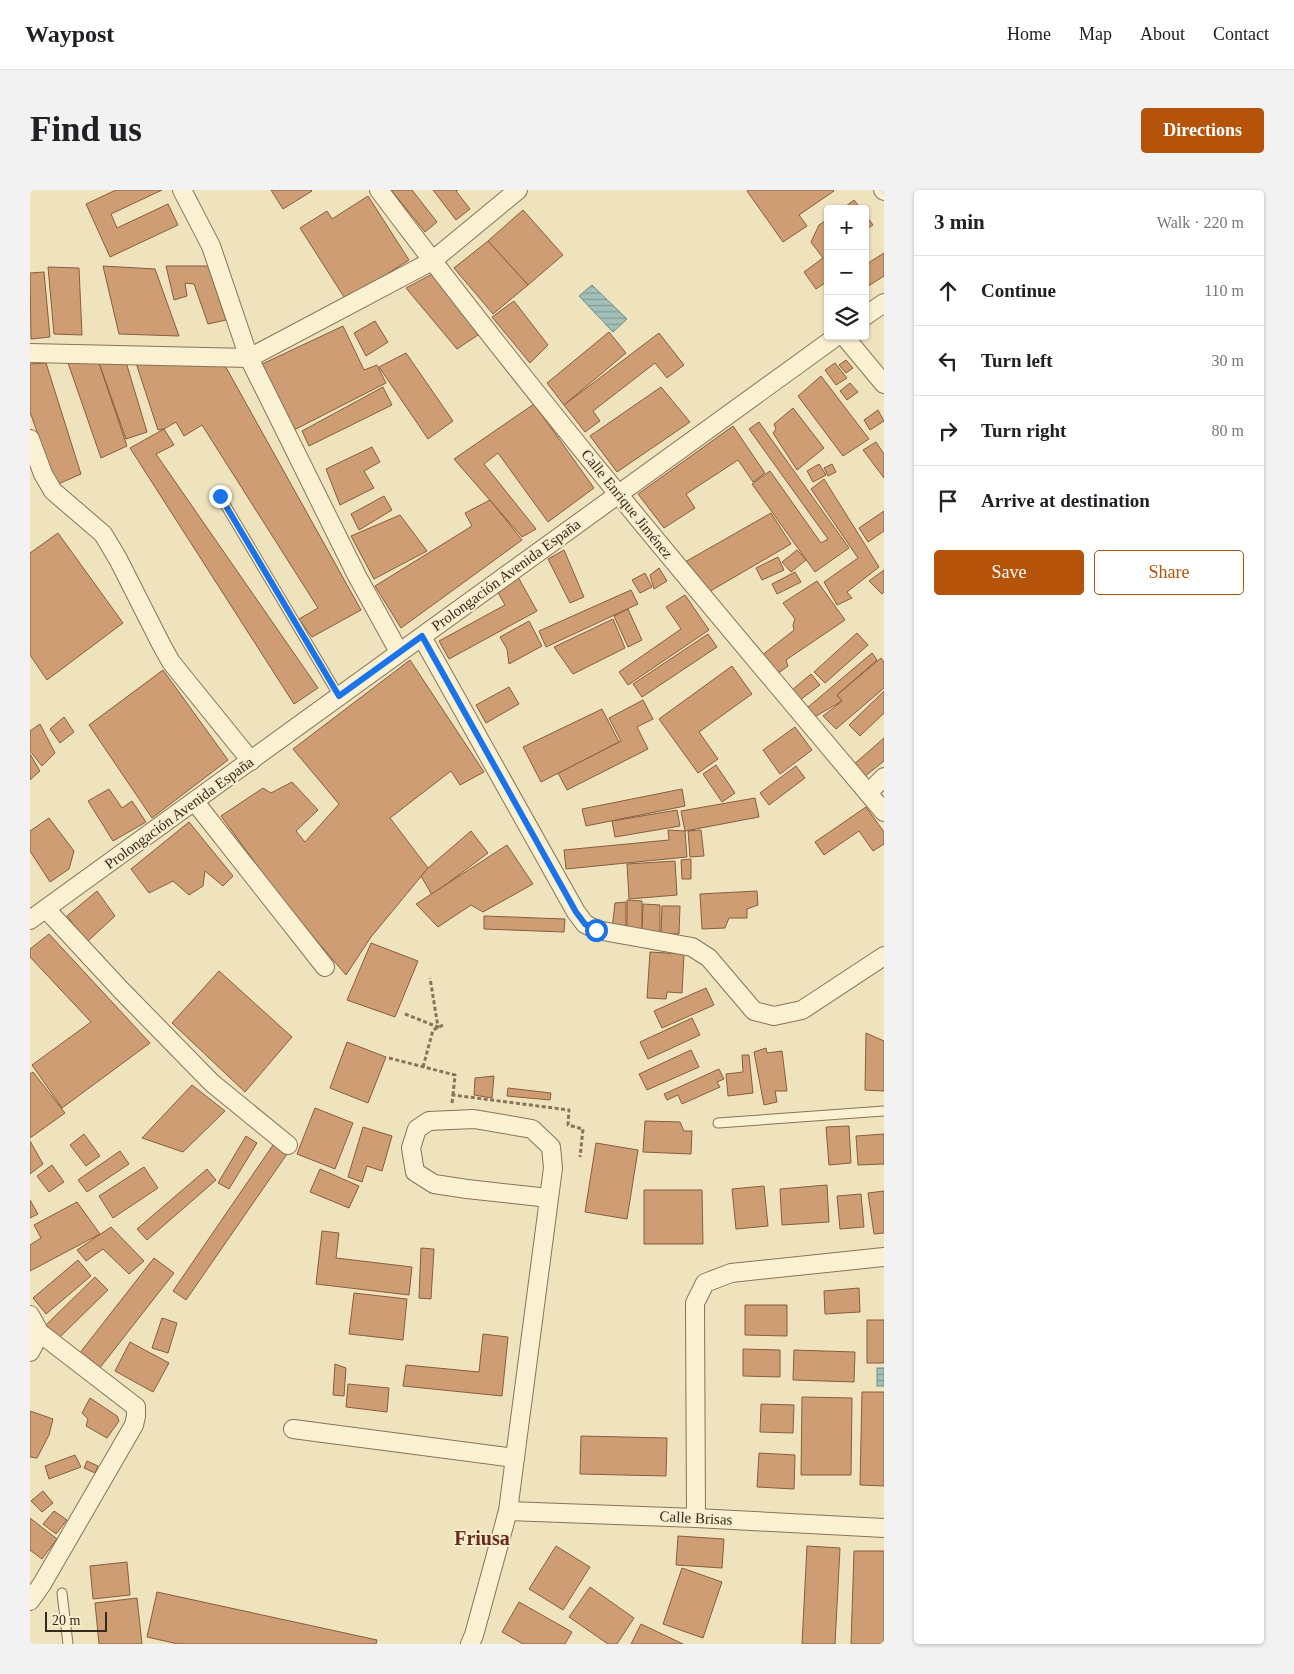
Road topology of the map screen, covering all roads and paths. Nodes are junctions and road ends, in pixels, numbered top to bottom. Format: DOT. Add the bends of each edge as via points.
graph roads {
  1 [pos="182,190"];
  2 [pos="379,190"];
  3 [pos="518,190"];
  4 [pos="432,262"];
  5 [pos="884,303"];
  6 [pos="869,313"];
  7 [pos="831,340"];
  8 [pos="847,340"];
  9 [pos="30,352"];
  10 [pos="248,358"];
  11 [pos="884,384"];
  12 [pos="30,439"];
  13 [pos="618,495"];
  14 [pos="220,496"];
  15 [pos="422,636"];
  16 [pos="399,652"];
  17 [pos="339,696"];
  18 [pos="251,761"];
  19 [pos="884,777"];
  20 [pos="868,793"];
  21 [pos="195,802"];
  22 [pos="884,812"];
  23 [pos="46,909"];
  24 [pos="30,920"];
  25 [pos="884,956"];
  26 [pos="325,967"];
  27 [pos="430,978"];
  28 [pos="405,1014"];
  29 [pos="445,1024"];
  30 [pos="438,1027"];
  31 [pos="389,1058"];
  32 [pos="423,1067"];
  33 [pos="453,1095"];
  34 [pos="884,1111"];
  35 [pos="718,1122"];
  36 [pos="288,1144"];
  37 [pos="549,1198"];
  38 [pos="884,1257"];
  39 [pos="30,1315"];
  40 [pos="40,1333"];
  41 [pos="30,1352"];
  42 [pos="293,1429"];
  43 [pos="515,1458"];
  44 [pos="508,1511"];
  45 [pos="696,1518"];
  46 [pos="884,1528"];
  47 [pos="62,1593"];
  48 [pos="30,1601"];
  49 [pos="478,1641"];
  50 [pos="68,1644"];
  1 -- 10 [label="street" via="211,246"];
  2 -- 4 [label="street, Calle Enrique Jiménez"];
  3 -- 4 [label="street"];
  4 -- 10 [label="street"];
  4 -- 13 [label="street, Calle Enrique Jiménez"];
  5 -- 6 [label="street"];
  7 -- 13 [label="street, Prolongación Avenida España"];
  8 -- 11 [label="street"];
  9 -- 10 [label="street"];
  10 -- 16 [label="street" via="357,576"];
  12 -- 18 [label="street" via="52,491 103,534 171,662"];
  13 -- 15 [label="street, Prolongación Avenida España"];
  13 -- 20 [label="street, Calle Enrique Jiménez"];
  14 -- 17 [label="lane"];
  15 -- 16 [label="street, Prolongación Avenida España"];
  15 -- 25 [label="street" via="585,924 596,930 692,947 709,958 754,1011 774,1016 802,1010"];
  16 -- 17 [label="street, Prolongación Avenida España"];
  17 -- 18 [label="street, Prolongación Avenida España"];
  18 -- 21 [label="street, Prolongación Avenida España"];
  19 -- 20 [label="street"];
  20 -- 22 [label="street, Calle Enrique Jiménez"];
  21 -- 23 [label="street, Prolongación Avenida España"];
  21 -- 26 [label="street"];
  23 -- 24 [label="street, Prolongación Avenida España"];
  23 -- 36 [label="street" via="212,1083"];
  27 -- 30 [label="path"];
  28 -- 30 [label="path"];
  29 -- 30 [label="path"];
  30 -- 32 [label="path" via="433,1030"];
  31 -- 32 [label="path"];
  32 -- 33 [label="path" via="455,1075"];
  34 -- 35 [label="lane"];
  37 -- 37 [label="street" via="554,1168 551,1147 532,1128 474,1119 428,1121 417,1129 411,1148 415,1172 434,1184"];
  37 -- 43 [label="street"];
  38 -- 45 [label="street" via="731,1273 705,1283 695,1304"];
  39 -- 40 [label="street"];
  40 -- 41 [label="street"];
  40 -- 48 [label="street" via="136,1408 136,1416"];
  42 -- 43 [label="street"];
  43 -- 44 [label="street"];
  44 -- 45 [label="street, Calle Brisas"];
  44 -- 49 [label="street"];
  45 -- 46 [label="street, Calle Brisas"];
  47 -- 50 [label="lane"];
}
